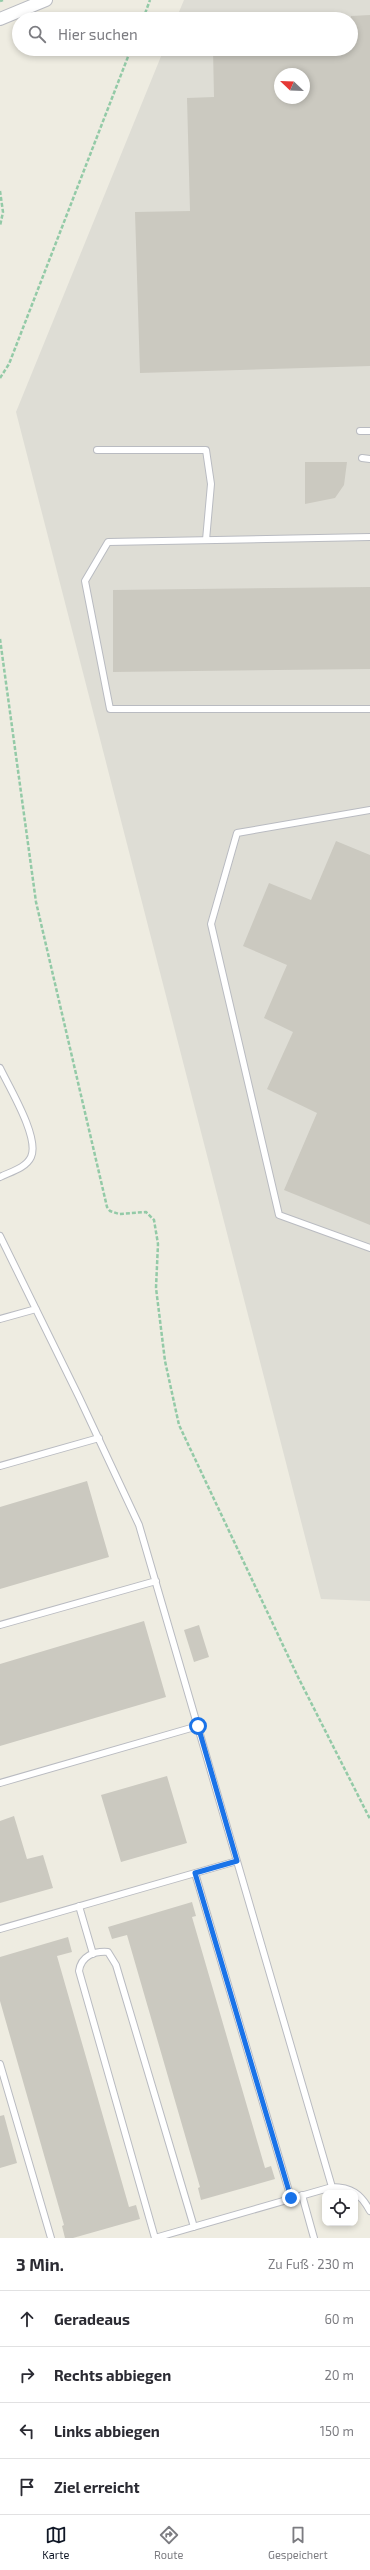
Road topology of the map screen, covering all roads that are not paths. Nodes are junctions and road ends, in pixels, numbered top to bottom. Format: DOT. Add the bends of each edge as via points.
graph roads {
  1 [pos="46,0"];
  2 [pos="17,12"];
  3 [pos="12,14"];
  4 [pos="0,19"];
  5 [pos="360,431"];
  6 [pos="370,431"];
  7 [pos="97,450"];
  8 [pos="362,458"];
  9 [pos="370,459"];
  10 [pos="370,537"];
  11 [pos="206,540"];
  12 [pos="370,709"];
  13 [pos="370,810"];
  14 [pos="0,1068"];
  15 [pos="0,1177"];
  16 [pos="0,1236"];
  17 [pos="370,1248"];
  18 [pos="36,1309"];
  19 [pos="0,1319"];
  20 [pos="99,1438"];
  21 [pos="0,1466"];
  22 [pos="156,1581"];
  23 [pos="0,1625"];
  24 [pos="198,1726"];
  25 [pos="0,1783"];
  26 [pos="237,1861"];
  27 [pos="195,1873"];
  28 [pos="79,1906"];
  29 [pos="0,1929"];
  30 [pos="93,1954"];
  31 [pos="0,2064"];
  32 [pos="332,2187"];
  33 [pos="302,2195"];
  34 [pos="291,2198"];
  35 [pos="370,2211"];
  36 [pos="194,2227"];
  37 [pos="51,2238"];
  38 [pos="155,2238"];
  39 [pos="314,2238"];
  1 -- 2 [label="street"];
  3 -- 4 [label="street"];
  5 -- 6 [label="lane"];
  7 -- 11 [label="lane" via="206,450 211,484"];
  8 -- 9 [label="lane"];
  10 -- 11 [label="lane"];
  11 -- 12 [label="lane" via="108,542 85,581 110,709"];
  13 -- 17 [label="lane" via="237,833 211,924 279,1215"];
  14 -- 15 [label="lane" via="30,1131 33,1149 27,1163"];
  16 -- 18 [label="lane"];
  18 -- 19 [label="lane"];
  18 -- 20 [label="lane"];
  20 -- 21 [label="lane"];
  20 -- 22 [label="lane" via="139,1525"];
  22 -- 23 [label="lane"];
  22 -- 24 [label="lane"];
  24 -- 25 [label="lane"];
  24 -- 26 [label="lane"];
  26 -- 27 [label="lane"];
  26 -- 32 [label="lane"];
  27 -- 28 [label="lane"];
  27 -- 34 [label="lane"];
  28 -- 29 [label="lane"];
  28 -- 30 [label="lane"];
  30 -- 36 [label="lane" via="108,1952 116,1965"];
  30 -- 38 [label="lane" via="82,1960 79,1971"];
  31 -- 37 [label="lane"];
  32 -- 33 [label="lane"];
  32 -- 35 [label="lane" via="344,2187 354,2191 364,2200"];
  33 -- 34 [label="lane"];
  33 -- 39 [label="lane"];
  34 -- 36 [label="lane"];
  36 -- 38 [label="lane"];
}
